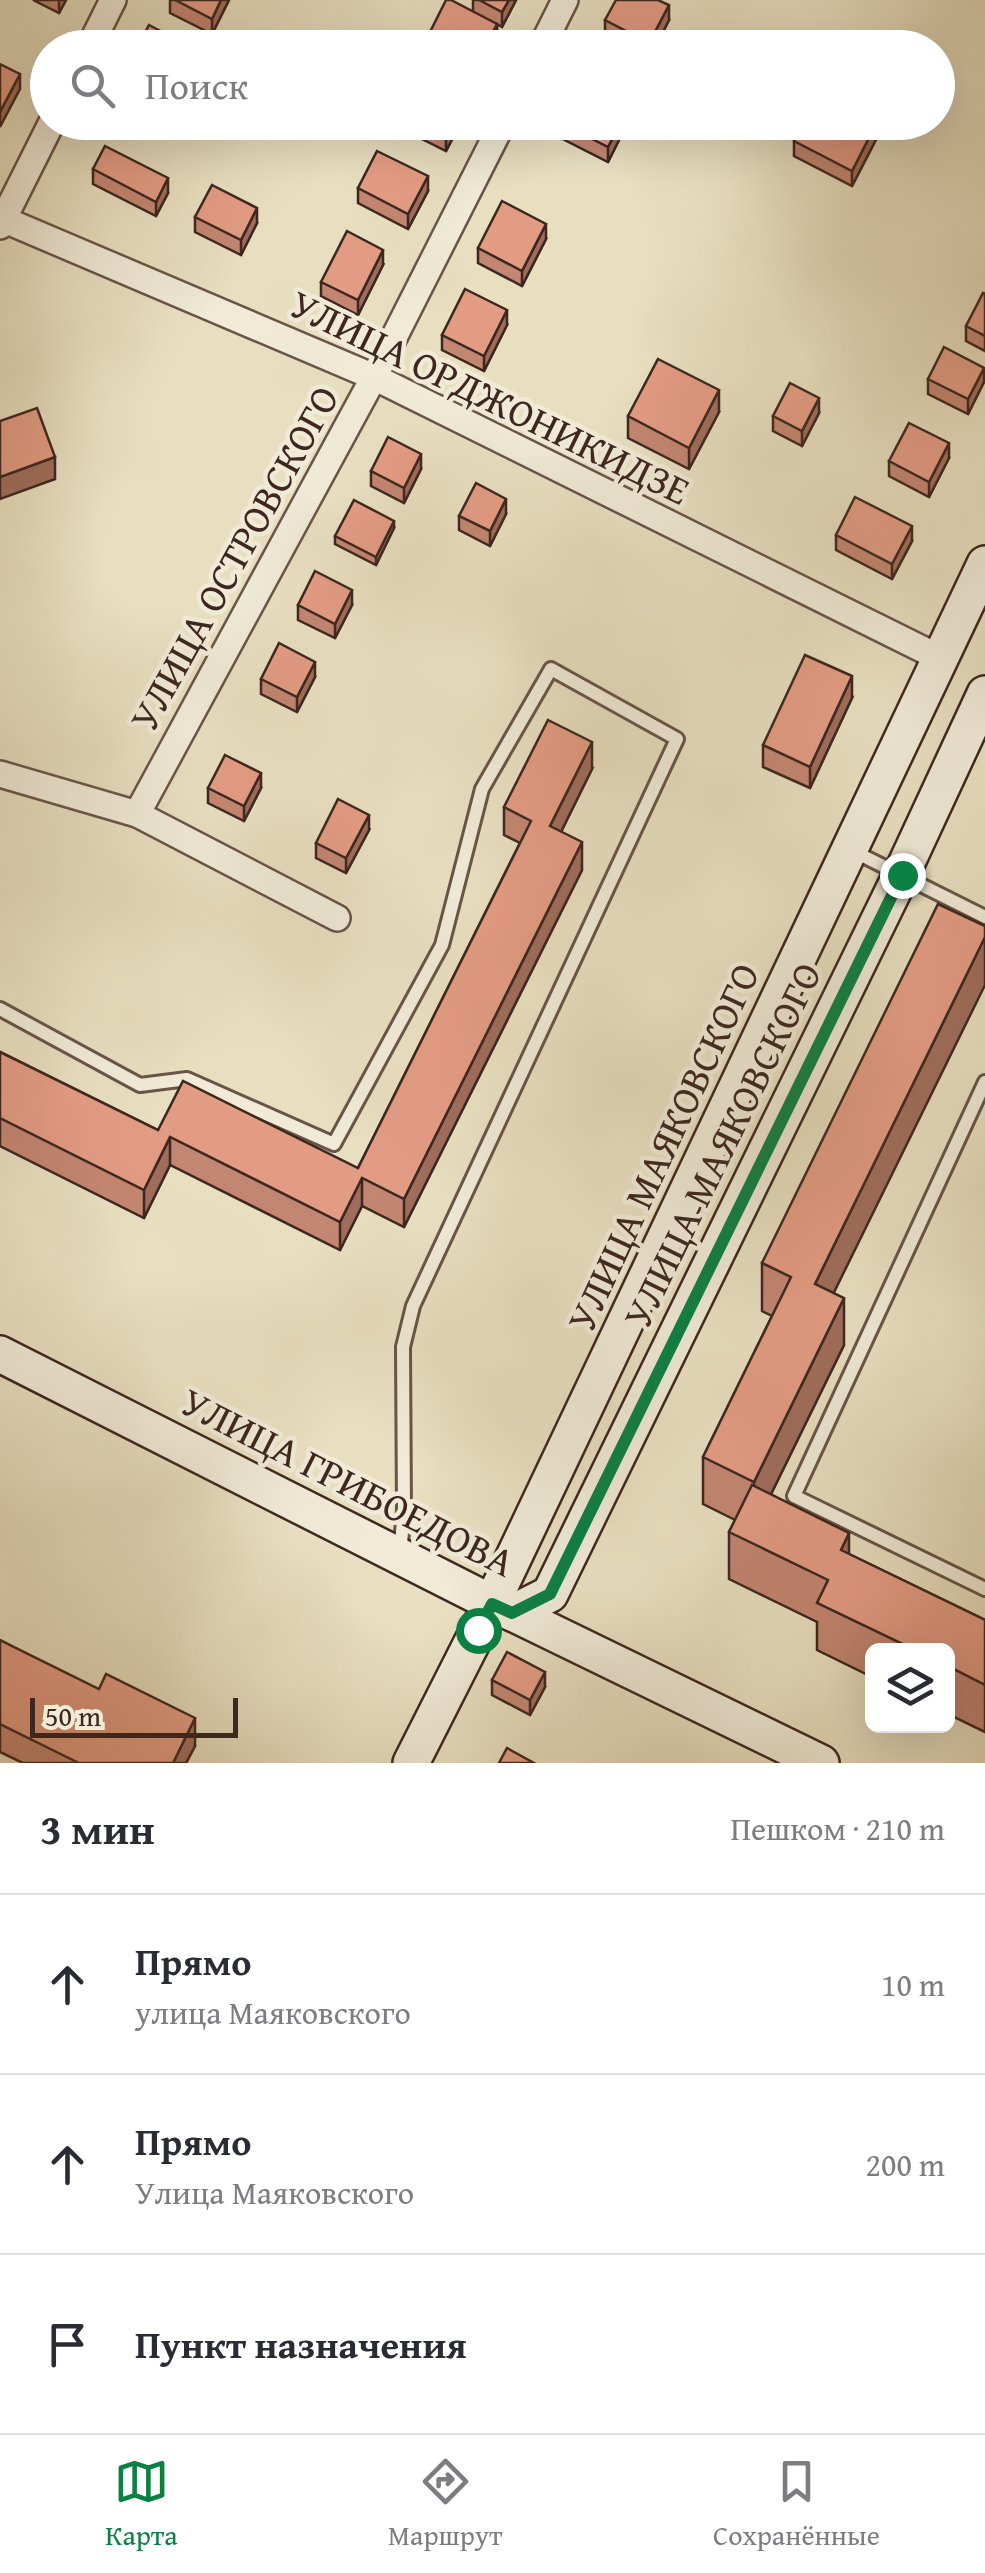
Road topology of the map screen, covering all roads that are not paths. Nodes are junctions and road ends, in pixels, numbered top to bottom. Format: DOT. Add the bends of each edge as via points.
graph roads {
  1 [pos="113,0"];
  2 [pos="564,0"];
  3 [pos="98,30"];
  4 [pos="550,30"];
  5 [pos="43,140"];
  6 [pos="494,140"];
  7 [pos="1,221"];
  8 [pos="374,378"];
  9 [pos="985,564"];
  10 [pos="942,659"];
  11 [pos="985,694"];
  12 [pos="0,774"];
  13 [pos="137,814"];
  14 [pos="851,850"];
  15 [pos="902,875"];
  16 [pos="985,917"];
  17 [pos="338,918"];
  18 [pos="0,1009"];
  19 [pos="985,1082"];
  20 [pos="0,1354"];
  21 [pos="400,1557"];
  22 [pos="985,1589"];
  23 [pos="502,1608"];
  24 [pos="412,1763"];
  25 [pos="821,1763"];
  1 -- 3 [label="street"];
  2 -- 4 [label="street"];
  5 -- 7 [label="street"];
  6 -- 8 [label="street, УЛИЦА ОСТРОВСКОГО"];
  7 -- 8 [label="street, УЛИЦА ОРДЖОНИКИДЗЕ"];
  8 -- 10 [label="street, УЛИЦА ОРДЖОНИКИДЗЕ"];
  8 -- 13 [label="street, УЛИЦА ОСТРОВСКОГО"];
  9 -- 10 [label="street, УЛИЦА МАЯКОВСКОГО"];
  10 -- 14 [label="street, УЛИЦА МАЯКОВСКОГО"];
  11 -- 15 [label="street, УЛИЦА МАЯКОВСКОГО"];
  12 -- 13 [label="street"];
  13 -- 17 [label="street"];
  14 -- 15 [label="lane"];
  14 -- 23 [label="street, УЛИЦА МАЯКОВСКОГО"];
  15 -- 16 [label="lane"];
  15 -- 23 [label="street, УЛИЦА МАЯКОВСКОГО" via="550,1594"];
  18 -- 21 [label="lane" via="140,1085 187,1079 334,1144 442,944 482,789 551,669 677,739 413,1306 403,1347"];
  19 -- 22 [label="lane" via="794,1496"];
  20 -- 21 [label="street, УЛИЦА ГРИБОЕДОВА"];
  21 -- 23 [label="street, УЛИЦА ГРИБОЕДОВА"];
  23 -- 24 [label="street, УЛИЦА МАЯКОВСКОГО"];
  23 -- 25 [label="street, УЛИЦА ГРИБОЕДОВА"];
}
